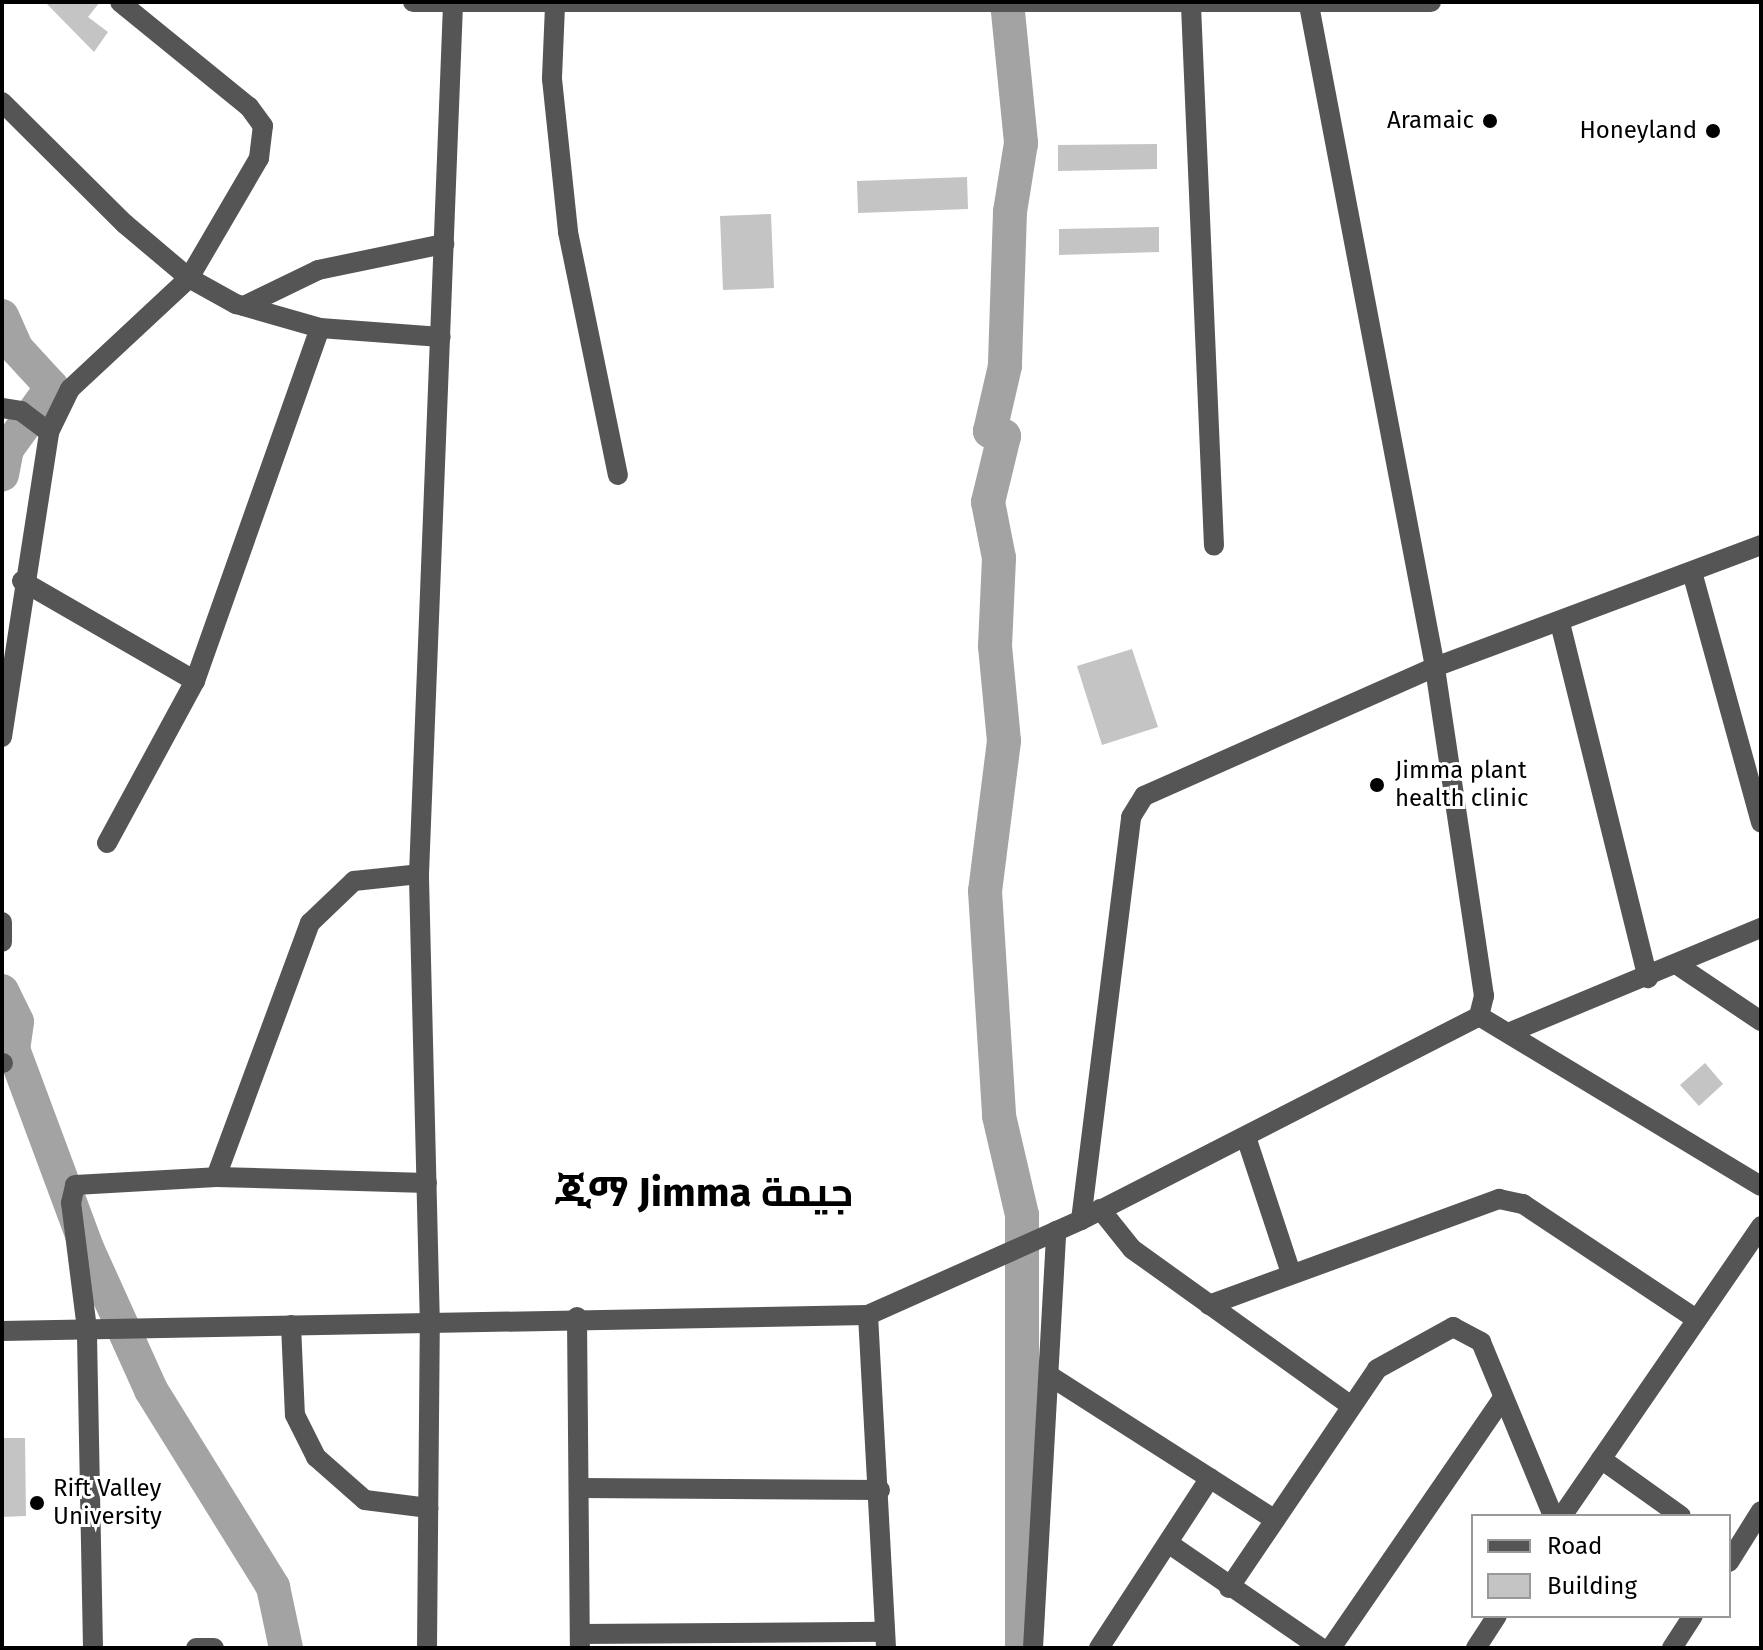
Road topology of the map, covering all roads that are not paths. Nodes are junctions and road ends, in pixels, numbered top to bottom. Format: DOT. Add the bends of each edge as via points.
graph roads {
  1 [pos="120,2"];
  2 [pos="1431,2"];
  3 [pos="418,3"];
  4 [pos="1309,5"];
  5 [pos="453,6"];
  6 [pos="555,6"];
  7 [pos="1191,6"];
  8 [pos="2,102"];
  9 [pos="444,244"];
  10 [pos="189,278"];
  11 [pos="244,306"];
  12 [pos="320,328"];
  13 [pos="441,337"];
  14 [pos="2,408"];
  15 [pos="49,432"];
  16 [pos="618,475"];
  17 [pos="1761,545"];
  18 [pos="1214,546"];
  19 [pos="1692,572"];
  20 [pos="22,581"];
  21 [pos="1560,623"];
  22 [pos="1435,667"];
  23 [pos="195,681"];
  24 [pos="2,737"];
  25 [pos="1761,823"];
  26 [pos="107,843"];
  27 [pos="419,874"];
  28 [pos="2,922"];
  29 [pos="1761,928"];
  30 [pos="2,942"];
  31 [pos="1679,966"];
  32 [pos="1648,978"];
  33 [pos="1479,1016"];
  34 [pos="1761,1021"];
  35 [pos="1513,1031"];
  36 [pos="1246,1137"];
  37 [pos="216,1177"];
  38 [pos="427,1183"];
  39 [pos="1761,1186"];
  40 [pos="1100,1209"];
  41 [pos="1081,1220"];
  42 [pos="1761,1226"];
  43 [pos="1046,1235"];
  44 [pos="1291,1273"];
  45 [pos="1209,1305"];
  46 [pos="868,1315"];
  47 [pos="577,1317"];
  48 [pos="1696,1319"];
  49 [pos="291,1325"];
  50 [pos="430,1328"];
  51 [pos="87,1329"];
  52 [pos="2,1331"];
  53 [pos="1050,1376"];
  54 [pos="1503,1398"];
  55 [pos="1351,1406"];
  56 [pos="1601,1459"];
  57 [pos="1210,1478"];
  58 [pos="580,1488"];
  59 [pos="880,1490"];
  60 [pos="428,1508"];
  61 [pos="1761,1511"];
  62 [pos="1552,1514"];
  63 [pos="1563,1514"];
  64 [pos="1678,1514"];
  65 [pos="1275,1520"];
  66 [pos="1168,1543"];
  67 [pos="1731,1555"];
  68 [pos="1229,1588"];
  69 [pos="1496,1618"];
  70 [pos="1692,1618"];
  71 [pos="885,1640"];
  72 [pos="580,1641"];
  73 [pos="93,1648"];
  74 [pos="196,1648"];
  75 [pos="214,1648"];
  76 [pos="427,1648"];
  77 [pos="1033,1648"];
  78 [pos="1099,1648"];
  79 [pos="1321,1648"];
  80 [pos="1331,1648"];
  81 [pos="1476,1648"];
  82 [pos="1672,1648"];
  1 -- 10 [label="street" via="263,126 259,158"];
  2 -- 4 [label="street"];
  3 -- 5 [label="street"];
  4 -- 7 [label="street"];
  4 -- 22 [label="street"];
  5 -- 6 [label="street"];
  5 -- 9 [label="street"];
  6 -- 7 [label="street"];
  6 -- 16 [label="street" via="552,79 568,232"];
  7 -- 18 [label="street"];
  8 -- 10 [label="street"];
  9 -- 11 [label="street" via="318,270"];
  9 -- 13 [label="street"];
  10 -- 11 [label="street"];
  10 -- 15 [label="street" via="90,367"];
  11 -- 12 [label="street"];
  12 -- 13 [label="street"];
  12 -- 23 [label="street"];
  13 -- 27 [label="street"];
  14 -- 15 [label="street" via="21,411"];
  15 -- 20 [label="street"];
  17 -- 19 [label="street"];
  19 -- 21 [label="street"];
  19 -- 25 [label="street"];
  20 -- 23 [label="street"];
  20 -- 24 [label="street"];
  21 -- 22 [label="street"];
  21 -- 32 [label="street"];
  22 -- 33 [label="street" via="1484,996"];
  22 -- 41 [label="street" via="1237,753 1136,806"];
  23 -- 26 [label="street"];
  27 -- 37 [label="street" via="354,881 310,923"];
  27 -- 38 [label="street"];
  28 -- 30 [label="street"];
  29 -- 31 [label="street"];
  31 -- 32 [label="street"];
  31 -- 34 [label="street"];
  32 -- 35 [label="street"];
  33 -- 35 [label="street"];
  33 -- 36 [label="street"];
  35 -- 39 [label="street"];
  36 -- 40 [label="street"];
  36 -- 44 [label="street"];
  37 -- 38 [label="street"];
  37 -- 51 [label="street" via="87,1179 72,1197"];
  38 -- 50 [label="street"];
  40 -- 41 [label="street"];
  40 -- 45 [label="street" via="1132,1249"];
  41 -- 43 [label="street"];
  42 -- 48 [label="street"];
  43 -- 46 [label="street"];
  43 -- 53 [label="street"];
  44 -- 45 [label="street"];
  44 -- 48 [label="street" via="1460,1209 1512,1200"];
  45 -- 55 [label="street"];
  46 -- 47 [label="street"];
  46 -- 59 [label="street"];
  47 -- 50 [label="street"];
  47 -- 58 [label="street"];
  48 -- 56 [label="street"];
  49 -- 50 [label="street"];
  49 -- 51 [label="street"];
  49 -- 60 [label="street" via="295,1415 316,1457 365,1500"];
  50 -- 60 [label="street"];
  51 -- 52 [label="street"];
  51 -- 73 [label="street"];
  53 -- 57 [label="street"];
  53 -- 77 [label="street"];
  54 -- 55 [label="street" via="1481,1342 1453,1327 1400,1351"];
  54 -- 62 [label="street"];
  54 -- 80 [label="street"];
  55 -- 65 [label="street"];
  56 -- 63 [label="street"];
  56 -- 64 [label="street"];
  57 -- 65 [label="street"];
  57 -- 66 [label="street"];
  58 -- 59 [label="street"];
  58 -- 72 [label="street"];
  59 -- 71 [label="street"];
  60 -- 76 [label="street"];
  61 -- 67 [label="street"];
  65 -- 68 [label="street"];
  66 -- 68 [label="street"];
  66 -- 78 [label="street"];
  68 -- 79 [label="street"];
  69 -- 81 [label="street"];
  70 -- 82 [label="street"];
  71 -- 72 [label="street"];
  74 -- 75 [label="street"];
}
